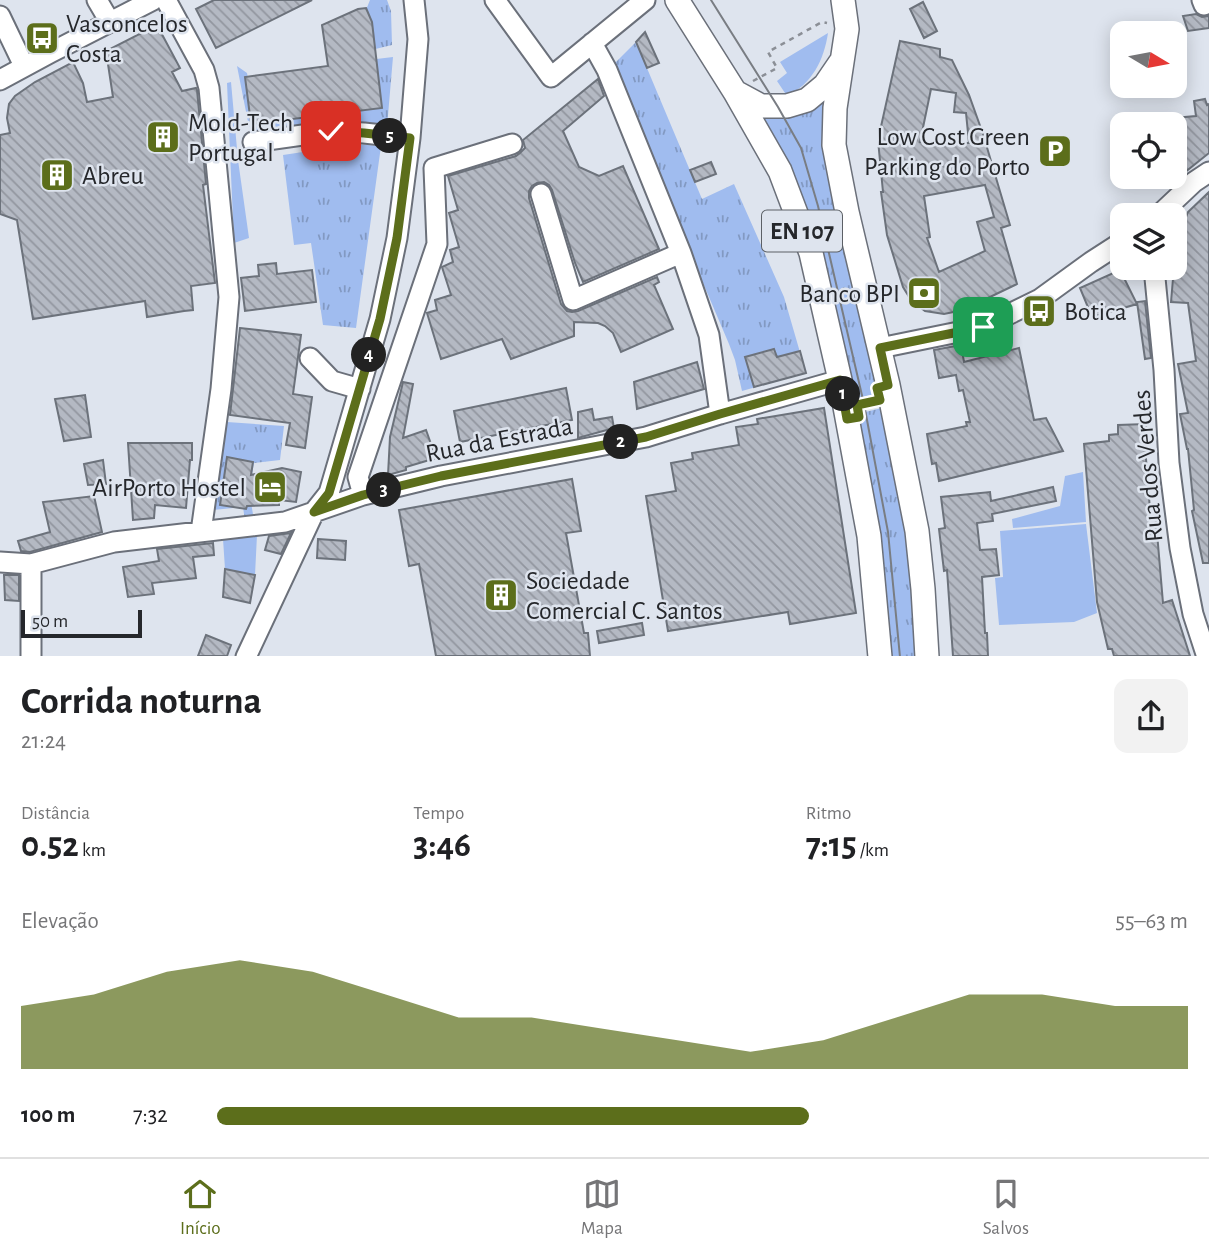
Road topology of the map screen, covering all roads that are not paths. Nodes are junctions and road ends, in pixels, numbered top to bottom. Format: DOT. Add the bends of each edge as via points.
graph roads {
  1 [pos="97,0"];
  2 [pos="153,0"];
  3 [pos="166,0"];
  4 [pos="414,0"];
  5 [pos="495,0"];
  6 [pos="677,0"];
  7 [pos="842,0"];
  8 [pos="859,0"];
  9 [pos="633,4"];
  10 [pos="0,16"];
  11 [pos="110,22"];
  12 [pos="839,27"];
  13 [pos="593,43"];
  14 [pos="841,60"];
  15 [pos="24,66"];
  16 [pos="0,80"];
  17 [pos="741,89"];
  18 [pos="410,138"];
  19 [pos="253,142"];
  20 [pos="512,144"];
  21 [pos="1209,172"];
  22 [pos="541,194"];
  23 [pos="1172,203"];
  24 [pos="1110,250"];
  25 [pos="681,253"];
  26 [pos="1155,280"];
  27 [pos="880,348"];
  28 [pos="310,358"];
  29 [pos="840,380"];
  30 [pos="360,389"];
  31 [pos="720,414"];
  32 [pos="363,495"];
  33 [pos="314,512"];
  34 [pos="201,532"];
  35 [pos="0,562"];
  36 [pos="31,564"];
  37 [pos="31,656"];
  38 [pos="246,656"];
  39 [pos="880,656"];
  40 [pos="927,656"];
  41 [pos="1207,656"];
  1 -- 11 [label="street"];
  2 -- 11 [label="street"];
  3 -- 34 [label="street" via="209,88 229,297"];
  4 -- 18 [label="street" via="418,39"];
  5 -- 13 [label="street" via="551,77"];
  6 -- 17 [label="main road, EN 107"];
  7 -- 12 [label="main road"];
  8 -- 12 [label="main road"];
  9 -- 13 [label="street"];
  10 -- 15 [label="street"];
  11 -- 15 [label="street"];
  12 -- 14 [label="main road"];
  13 -- 25 [label="street"];
  14 -- 17 [label="main road" via="825,85 807,100 788,106 761,106"];
  14 -- 27 [label="main road" via="834,145"];
  15 -- 16 [label="street"];
  17 -- 29 [label="main road, EN 107" via="780,171 811,253"];
  18 -- 19 [label="street" via="331,131"];
  18 -- 30 [label="street" via="397,238"];
  20 -- 32 [label="street" via="434,168 438,244 358,478"];
  21 -- 23 [label="street"];
  22 -- 25 [label="street" via="573,300"];
  24 -- 27 [label="street" via="1040,299 983,327"];
  25 -- 31 [label="street" via="709,335"];
  26 -- 41 [label="street, Rua dos Verdes" via="1180,548"];
  27 -- 40 [label="main road" via="917,531"];
  28 -- 30 [label="street" via="332,382"];
  29 -- 31 [label="street, Rua da Estrada"];
  29 -- 39 [label="main road, EN 107" via="869,536"];
  30 -- 33 [label="street" via="329,493"];
  31 -- 32 [label="street, Rua da Estrada" via="646,437"];
  32 -- 33 [label="street, Rua da Estrada"];
  33 -- 34 [label="street, Rua da Estrada" via="285,522"];
  33 -- 38 [label="street"];
  34 -- 36 [label="street, Rua da Estrada" via="114,542"];
  35 -- 36 [label="street, Rua da Estrada"];
  36 -- 37 [label="street"];
}
